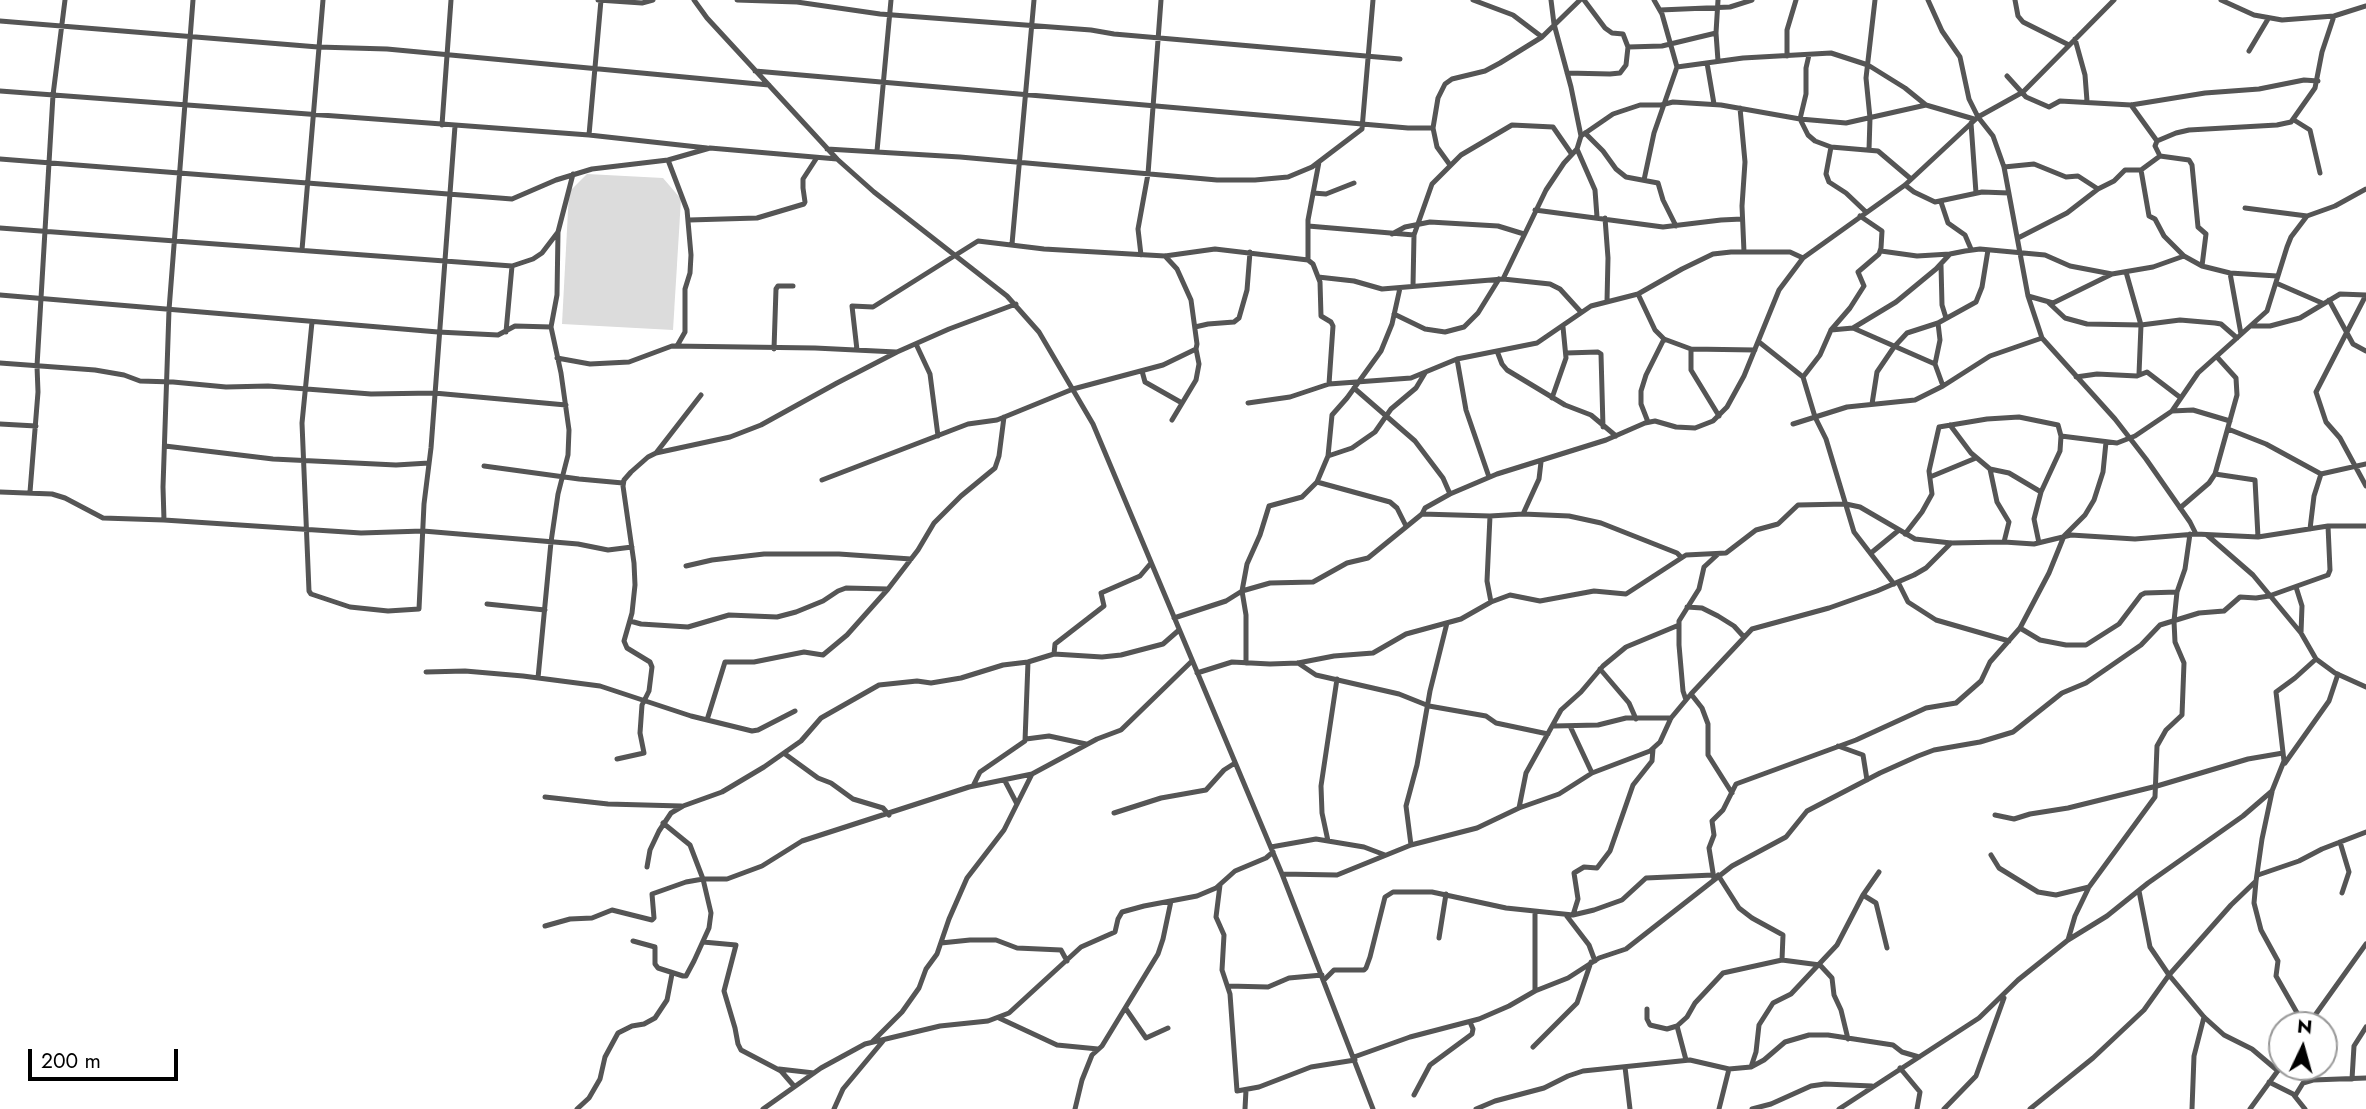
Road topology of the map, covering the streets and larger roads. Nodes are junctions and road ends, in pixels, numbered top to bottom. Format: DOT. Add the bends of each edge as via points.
graph roads {
  1 [pos="65,0"];
  2 [pos="194,0"];
  3 [pos="323,0"];
  4 [pos="451,0"];
  5 [pos="600,0"];
  6 [pos="653,0"];
  7 [pos="694,0"];
  8 [pos="737,0"];
  9 [pos="891,0"];
  10 [pos="1034,0"];
  11 [pos="1160,0"];
  12 [pos="1373,0"];
  13 [pos="1472,0"];
  14 [pos="1551,0"];
  15 [pos="1582,0"];
  16 [pos="1654,0"];
  17 [pos="1718,0"];
  18 [pos="1796,0"];
  19 [pos="1875,0"];
  20 [pos="1928,0"];
  21 [pos="2015,0"];
  22 [pos="2114,0"];
  23 [pos="2221,0"];
  24 [pos="762,1"];
  25 [pos="1749,1"];
  26 [pos="2366,6"];
  27 [pos="1719,8"];
  28 [pos="1660,10"];
  29 [pos="890,15"];
  30 [pos="2334,16"];
  31 [pos="2268,19"];
  32 [pos="0,21"];
  33 [pos="1554,24"];
  34 [pos="61,26"];
  35 [pos="1032,26"];
  36 [pos="1716,33"];
  37 [pos="1160,36"];
  38 [pos="190,37"];
  39 [pos="1542,37"];
  40 [pos="2075,39"];
  41 [pos="1670,43"];
  42 [pos="2069,45"];
  43 [pos="318,47"];
  44 [pos="1628,47"];
  45 [pos="2249,51"];
  46 [pos="447,55"];
  47 [pos="1809,55"];
  48 [pos="1369,56"];
  49 [pos="1787,56"];
  50 [pos="1400,59"];
  51 [pos="1718,61"];
  52 [pos="1707,62"];
  53 [pos="1868,65"];
  54 [pos="1677,67"];
  55 [pos="594,69"];
  56 [pos="755,71"];
  57 [pos="1567,73"];
  58 [pos="2007,76"];
  59 [pos="2318,81"];
  60 [pos="883,82"];
  61 [pos="769,85"];
  62 [pos="0,91"];
  63 [pos="2023,92"];
  64 [pos="1026,94"];
  65 [pos="53,95"];
  66 [pos="2087,102"];
  67 [pos="1154,104"];
  68 [pos="1665,104"];
  69 [pos="1714,104"];
  70 [pos="186,105"];
  71 [pos="1926,105"];
  72 [pos="2131,105"];
  73 [pos="1740,108"];
  74 [pos="314,114"];
  75 [pos="1870,118"];
  76 [pos="1800,119"];
  77 [pos="1974,120"];
  78 [pos="2294,120"];
  79 [pos="1364,123"];
  80 [pos="442,125"];
  81 [pos="455,126"];
  82 [pos="1433,128"];
  83 [pos="1583,134"];
  84 [pos="589,135"];
  85 [pos="2157,141"];
  86 [pos="1831,147"];
  87 [pos="710,148"];
  88 [pos="827,149"];
  89 [pos="1869,150"];
  90 [pos="877,151"];
  91 [pos="1574,151"];
  92 [pos="2160,156"];
  93 [pos="0,159"];
  94 [pos="816,159"];
  95 [pos="837,159"];
  96 [pos="668,160"];
  97 [pos="1319,162"];
  98 [pos="50,163"];
  99 [pos="1020,163"];
  100 [pos="1450,165"];
  101 [pos="2004,167"];
  102 [pos="2141,170"];
  103 [pos="180,173"];
  104 [pos="2320,173"];
  105 [pos="573,174"];
  106 [pos="1148,174"];
  107 [pos="1911,179"];
  108 [pos="1644,180"];
  109 [pos="1354,183"];
  110 [pos="308,184"];
  111 [pos="1905,185"];
  112 [pos="2366,188"];
  113 [pos="2098,189"];
  114 [pos="1313,193"];
  115 [pos="1976,193"];
  116 [pos="2009,194"];
  117 [pos="450,195"];
  118 [pos="1941,202"];
  119 [pos="2245,208"];
  120 [pos="1535,210"];
  121 [pos="1866,212"];
  122 [pos="1860,216"];
  123 [pos="2306,216"];
  124 [pos="1597,217"];
  125 [pos="1605,218"];
  126 [pos="1742,219"];
  127 [pos="689,220"];
  128 [pos="1418,223"];
  129 [pos="1308,226"];
  130 [pos="1676,226"];
  131 [pos="0,228"];
  132 [pos="47,230"];
  133 [pos="558,232"];
  134 [pos="1392,234"];
  135 [pos="1524,234"];
  136 [pos="1414,235"];
  137 [pos="2018,238"];
  138 [pos="174,240"];
  139 [pos="1013,244"];
  140 [pos="1971,249"];
  141 [pos="302,250"];
  142 [pos="1988,250"];
  143 [pos="1881,251"];
  144 [pos="2020,251"];
  145 [pos="1744,252"];
  146 [pos="1250,253"];
  147 [pos="1950,254"];
  148 [pos="956,255"];
  149 [pos="1141,255"];
  150 [pos="1165,256"];
  151 [pos="2184,256"];
  152 [pos="1804,258"];
  153 [pos="1308,260"];
  154 [pos="444,261"];
  155 [pos="512,265"];
  156 [pos="1941,265"];
  157 [pos="2202,266"];
  158 [pos="2126,272"];
  159 [pos="2230,273"];
  160 [pos="2112,275"];
  161 [pos="1318,278"];
  162 [pos="1501,279"];
  163 [pos="2276,280"];
  164 [pos="793,286"];
  165 [pos="1413,286"];
  166 [pos="1400,288"];
  167 [pos="1638,294"];
  168 [pos="0,295"];
  169 [pos="2366,295"];
  170 [pos="2028,296"];
  171 [pos="42,300"];
  172 [pos="1607,302"];
  173 [pos="2326,302"];
  174 [pos="2049,303"];
  175 [pos="1016,304"];
  176 [pos="169,310"];
  177 [pos="1580,311"];
  178 [pos="1394,314"];
  179 [pos="1946,318"];
  180 [pos="312,322"];
  181 [pos="1938,323"];
  182 [pos="2141,325"];
  183 [pos="2252,326"];
  184 [pos="551,327"];
  185 [pos="1195,327"];
  186 [pos="1563,327"];
  187 [pos="1853,328"];
  188 [pos="1830,330"];
  189 [pos="439,332"];
  190 [pos="506,332"];
  191 [pos="685,332"];
  192 [pos="2347,334"];
  193 [pos="2239,336"];
  194 [pos="2042,338"];
  195 [pos="1664,339"];
  196 [pos="1759,342"];
  197 [pos="916,344"];
  198 [pos="677,346"];
  199 [pos="691,346"];
  200 [pos="1894,346"];
  201 [pos="774,349"];
  202 [pos="1196,349"];
  203 [pos="1691,349"];
  204 [pos="857,350"];
  205 [pos="1755,350"];
  206 [pos="1497,351"];
  207 [pos="2366,351"];
  208 [pos="897,352"];
  209 [pos="1566,353"];
  210 [pos="2217,357"];
  211 [pos="557,358"];
  212 [pos="1457,359"];
  213 [pos="0,363"];
  214 [pos="1935,364"];
  215 [pos="37,366"];
  216 [pos="1142,370"];
  217 [pos="1425,373"];
  218 [pos="2139,374"];
  219 [pos="1803,377"];
  220 [pos="2076,377"];
  221 [pos="1401,380"];
  222 [pos="166,381"];
  223 [pos="1358,381"];
  224 [pos="1329,384"];
  225 [pos="1943,386"];
  226 [pos="1354,388"];
  227 [pos="1073,389"];
  228 [pos="306,390"];
  229 [pos="434,393"];
  230 [pos="701,395"];
  231 [pos="1409,395"];
  232 [pos="1552,398"];
  233 [pos="2180,398"];
  234 [pos="1248,402"];
  235 [pos="1182,403"];
  236 [pos="1872,404"];
  237 [pos="566,405"];
  238 [pos="2172,411"];
  239 [pos="1386,415"];
  240 [pos="1719,415"];
  241 [pos="1004,417"];
  242 [pos="1815,417"];
  243 [pos="1172,420"];
  244 [pos="2230,421"];
  245 [pos="1648,422"];
  246 [pos="0,424"];
  247 [pos="1793,424"];
  248 [pos="1950,425"];
  249 [pos="36,426"];
  250 [pos="1604,428"];
  251 [pos="2228,429"];
  252 [pos="938,436"];
  253 [pos="1616,436"];
  254 [pos="2061,436"];
  255 [pos="2130,439"];
  256 [pos="2106,442"];
  257 [pos="165,446"];
  258 [pos="656,453"];
  259 [pos="1328,456"];
  260 [pos="1976,458"];
  261 [pos="303,460"];
  262 [pos="1541,462"];
  263 [pos="429,463"];
  264 [pos="2366,464"];
  265 [pos="484,466"];
  266 [pos="2355,467"];
  267 [pos="1990,469"];
  268 [pos="2215,474"];
  269 [pos="2322,474"];
  270 [pos="562,477"];
  271 [pos="1489,477"];
  272 [pos="1930,477"];
  273 [pos="822,480"];
  274 [pos="623,482"];
  275 [pos="1317,482"];
  276 [pos="2366,486"];
  277 [pos="0,492"];
  278 [pos="30,492"];
  279 [pos="2041,492"];
  280 [pos="1450,494"];
  281 [pos="1846,505"];
  282 [pos="2180,508"];
  283 [pos="1422,514"];
  284 [pos="1523,514"];
  285 [pos="1490,516"];
  286 [pos="164,520"];
  287 [pos="1406,526"];
  288 [pos="2328,526"];
  289 [pos="2366,526"];
  290 [pos="307,529"];
  291 [pos="2311,529"];
  292 [pos="423,531"];
  293 [pos="1902,532"];
  294 [pos="2193,534"];
  295 [pos="2206,534"];
  296 [pos="2064,536"];
  297 [pos="2259,537"];
  298 [pos="551,542"];
  299 [pos="2004,542"];
  300 [pos="1951,543"];
  301 [pos="2039,543"];
  302 [pos="632,547"];
  303 [pos="1871,553"];
  304 [pos="1717,555"];
  305 [pos="1681,558"];
  306 [pos="911,559"];
  307 [pos="1151,563"];
  308 [pos="685,566"];
  309 [pos="1896,583"];
  310 [pos="2296,587"];
  311 [pos="888,589"];
  312 [pos="1242,591"];
  313 [pos="2177,592"];
  314 [pos="2269,596"];
  315 [pos="1491,602"];
  316 [pos="487,604"];
  317 [pos="1687,607"];
  318 [pos="545,610"];
  319 [pos="1174,618"];
  320 [pos="631,621"];
  321 [pos="2174,621"];
  322 [pos="1447,623"];
  323 [pos="1679,625"];
  324 [pos="2020,628"];
  325 [pos="1179,630"];
  326 [pos="2301,634"];
  327 [pos="1744,637"];
  328 [pos="2008,641"];
  329 [pos="1054,654"];
  330 [pos="2316,659"];
  331 [pos="1028,662"];
  332 [pos="1192,662"];
  333 [pos="1246,663"];
  334 [pos="1298,663"];
  335 [pos="1600,669"];
  336 [pos="426,672"];
  337 [pos="1197,673"];
  338 [pos="2338,674"];
  339 [pos="538,678"];
  340 [pos="1337,679"];
  341 [pos="2366,687"];
  342 [pos="1689,697"];
  343 [pos="644,701"];
  344 [pos="1429,706"];
  345 [pos="795,711"];
  346 [pos="1671,718"];
  347 [pos="1636,719"];
  348 [pos="707,720"];
  349 [pos="1553,726"];
  350 [pos="1570,726"];
  351 [pos="1548,734"];
  352 [pos="1026,739"];
  353 [pos="1086,744"];
  354 [pos="1838,746"];
  355 [pos="1653,749"];
  356 [pos="2283,753"];
  357 [pos="785,754"];
  358 [pos="617,759"];
  359 [pos="1235,763"];
  360 [pos="2283,766"];
  361 [pos="1592,773"];
  362 [pos="1032,774"];
  363 [pos="1867,780"];
  364 [pos="1005,781"];
  365 [pos="974,786"];
  366 [pos="2157,786"];
  367 [pos="2272,791"];
  368 [pos="1732,793"];
  369 [pos="545,797"];
  370 [pos="1017,804"];
  371 [pos="683,806"];
  372 [pos="1519,808"];
  373 [pos="1114,813"];
  374 [pos="889,815"];
  375 [pos="1995,815"];
  376 [pos="663,823"];
  377 [pos="2366,832"];
  378 [pos="1328,841"];
  379 [pos="2340,842"];
  380 [pos="1411,845"];
  381 [pos="1272,849"];
  382 [pos="1385,855"];
  383 [pos="1991,855"];
  384 [pos="647,866"];
  385 [pos="1879,872"];
  386 [pos="1282,874"];
  387 [pos="1715,876"];
  388 [pos="2257,878"];
  389 [pos="703,879"];
  390 [pos="1220,884"];
  391 [pos="2089,887"];
  392 [pos="2139,891"];
  393 [pos="2342,893"];
  394 [pos="1446,894"];
  395 [pos="1863,895"];
  396 [pos="1171,901"];
  397 [pos="1535,912"];
  398 [pos="1569,915"];
  399 [pos="545,926"];
  400 [pos="1439,938"];
  401 [pos="2068,940"];
  402 [pos="632,941"];
  403 [pos="703,942"];
  404 [pos="941,943"];
  405 [pos="2366,944"];
  406 [pos="1887,948"];
  407 [pos="1782,960"];
  408 [pos="1067,961"];
  409 [pos="1593,962"];
  410 [pos="1820,965"];
  411 [pos="672,974"];
  412 [pos="2169,975"];
  413 [pos="1323,977"];
  414 [pos="1228,986"];
  415 [pos="1535,991"];
  416 [pos="2005,995"];
  417 [pos="1126,1009"];
  418 [pos="1647,1009"];
  419 [pos="2297,1011"];
  420 [pos="2316,1011"];
  421 [pos="2204,1017"];
  422 [pos="999,1018"];
  423 [pos="1470,1022"];
  424 [pos="1677,1026"];
  425 [pos="2366,1027"];
  426 [pos="1168,1028"];
  427 [pos="884,1039"];
  428 [pos="1848,1039"];
  429 [pos="872,1042"];
  430 [pos="1533,1046"];
  431 [pos="1099,1049"];
  432 [pos="1902,1052"];
  433 [pos="1919,1057"];
  434 [pos="1354,1059"];
  435 [pos="1686,1060"];
  436 [pos="2268,1063"];
  437 [pos="1625,1067"];
  438 [pos="1751,1067"];
  439 [pos="1902,1067"];
  440 [pos="776,1068"];
  441 [pos="1729,1069"];
  442 [pos="814,1073"];
  443 [pos="2366,1078"];
  444 [pos="2338,1079"];
  445 [pos="2352,1079"];
  446 [pos="2310,1081"];
  447 [pos="2269,1082"];
  448 [pos="794,1086"];
  449 [pos="1872,1086"];
  450 [pos="1247,1090"];
  451 [pos="1414,1095"];
  452 [pos="2295,1096"];
  453 [pos="2034,1108"];
  454 [pos="577,1109"];
  455 [pos="763,1109"];
  456 [pos="834,1109"];
  457 [pos="1075,1109"];
  458 [pos="1245,1109"];
  459 [pos="1373,1109"];
  460 [pos="1476,1109"];
  461 [pos="1630,1109"];
  462 [pos="1719,1109"];
  463 [pos="1752,1109"];
  464 [pos="1839,1109"];
  465 [pos="1917,1109"];
  466 [pos="1944,1109"];
  467 [pos="2192,1109"];
  468 [pos="2250,1109"];
  469 [pos="2305,1109"];
  1 -- 34 [label="street"];
  2 -- 38 [label="street"];
  3 -- 43 [label="street"];
  4 -- 46 [label="street"];
  5 -- 6 [label="street"];
  5 -- 55 [label="street"];
  7 -- 56 [label="street"];
  8 -- 24 [label="street"];
  9 -- 29 [label="street"];
  10 -- 35 [label="street"];
  11 -- 37 [label="street"];
  12 -- 48 [label="street"];
  13 -- 39 [label="street" via="1513,15"];
  14 -- 33 [label="street"];
  15 -- 33 [label="street"];
  15 -- 44 [label="street" via="1605,28 1623,34"];
  16 -- 28 [label="street"];
  17 -- 27 [label="street"];
  18 -- 49 [label="street" via="1787,30"];
  19 -- 53 [label="street"];
  20 -- 77 [label="street" via="1960,57"];
  21 -- 42 [label="street" via="2023,22"];
  22 -- 40 [label="street"];
  23 -- 31 [label="street"];
  24 -- 29 [label="street"];
  25 -- 27 [label="street"];
  26 -- 30 [label="street"];
  27 -- 28 [label="street"];
  27 -- 36 [label="street"];
  28 -- 41 [label="street"];
  29 -- 35 [label="street"];
  29 -- 60 [label="street"];
  30 -- 31 [label="street"];
  30 -- 59 [label="street"];
  31 -- 45 [label="street"];
  32 -- 34 [label="street"];
  33 -- 39 [label="street"];
  33 -- 57 [label="street"];
  34 -- 38 [label="street"];
  34 -- 65 [label="street"];
  35 -- 37 [label="street"];
  35 -- 64 [label="street"];
  36 -- 41 [label="street"];
  36 -- 51 [label="street"];
  37 -- 48 [label="street"];
  37 -- 67 [label="street"];
  38 -- 43 [label="street"];
  38 -- 70 [label="street"];
  39 -- 82 [label="street" via="1485,71 1445,84"];
  40 -- 42 [label="street"];
  40 -- 66 [label="street"];
  41 -- 44 [label="street"];
  41 -- 54 [label="street"];
  42 -- 63 [label="street"];
  43 -- 46 [label="street"];
  43 -- 74 [label="street"];
  44 -- 57 [label="street" via="1620,73"];
  46 -- 55 [label="street"];
  46 -- 80 [label="street"];
  47 -- 49 [label="street"];
  47 -- 53 [label="street" via="1831,53"];
  47 -- 76 [label="street"];
  48 -- 50 [label="street"];
  48 -- 79 [label="street"];
  49 -- 51 [label="street"];
  51 -- 52 [label="street"];
  52 -- 54 [label="street"];
  52 -- 69 [label="street"];
  53 -- 71 [label="street"];
  53 -- 75 [label="street"];
  54 -- 68 [label="street"];
  55 -- 61 [label="street"];
  55 -- 84 [label="street"];
  56 -- 60 [label="street"];
  56 -- 61 [label="street"];
  57 -- 83 [label="street"];
  58 -- 63 [label="street"];
  59 -- 72 [label="street"];
  59 -- 78 [label="street"];
  60 -- 64 [label="street"];
  60 -- 90 [label="street"];
  61 -- 88 [label="street"];
  62 -- 65 [label="street"];
  63 -- 66 [label="street" via="2044,106"];
  63 -- 77 [label="street"];
  64 -- 67 [label="street"];
  64 -- 99 [label="street"];
  65 -- 70 [label="street"];
  65 -- 98 [label="street"];
  66 -- 72 [label="street"];
  67 -- 79 [label="street"];
  67 -- 106 [label="street"];
  68 -- 69 [label="street"];
  68 -- 83 [label="street" via="1631,108 1605,118"];
  68 -- 108 [label="street"];
  69 -- 73 [label="street"];
  70 -- 74 [label="street"];
  70 -- 103 [label="street"];
  71 -- 75 [label="street"];
  71 -- 77 [label="street"];
  72 -- 85 [label="street"];
  73 -- 76 [label="street"];
  73 -- 126 [label="street" via="1745,162"];
  74 -- 80 [label="street"];
  74 -- 110 [label="street"];
  75 -- 76 [label="street" via="1846,123"];
  75 -- 89 [label="street"];
  76 -- 86 [label="street" via="1808,135"];
  77 -- 101 [label="street" via="1993,136"];
  77 -- 107 [label="street"];
  77 -- 115 [label="street"];
  78 -- 85 [label="street" via="2189,130"];
  78 -- 104 [label="street" via="2310,130"];
  79 -- 82 [label="street"];
  79 -- 97 [label="street" via="1359,133"];
  80 -- 81 [label="street"];
  81 -- 84 [label="street"];
  81 -- 117 [label="street"];
  82 -- 100 [label="street" via="1437,147"];
  83 -- 91 [label="street"];
  83 -- 108 [label="street" via="1626,177"];
  84 -- 87 [label="street"];
  85 -- 92 [label="street"];
  86 -- 89 [label="street"];
  86 -- 121 [label="street" via="1829,182"];
  87 -- 94 [label="street"];
  87 -- 96 [label="street"];
  88 -- 90 [label="street"];
  88 -- 95 [label="street"];
  89 -- 107 [label="street" via="1882,153"];
  90 -- 99 [label="street"];
  91 -- 100 [label="street" via="1553,127 1513,125"];
  91 -- 120 [label="street"];
  91 -- 124 [label="street" via="1595,190"];
  92 -- 102 [label="street"];
  92 -- 157 [label="street" via="2189,160 2192,165 2198,227 2206,234"];
  93 -- 98 [label="street"];
  94 -- 95 [label="street"];
  94 -- 127 [label="street" via="803,178 804,204 757,218"];
  95 -- 148 [label="street"];
  96 -- 105 [label="street"];
  96 -- 127 [label="street"];
  97 -- 106 [label="street" via="1288,177 1255,180"];
  97 -- 114 [label="street"];
  98 -- 103 [label="street"];
  98 -- 132 [label="street"];
  99 -- 106 [label="street"];
  99 -- 139 [label="street"];
  100 -- 128 [label="street" via="1432,184"];
  101 -- 113 [label="street" via="2034,164 2066,177 2078,176"];
  101 -- 116 [label="street"];
  102 -- 113 [label="street" via="2122,171"];
  102 -- 151 [label="street" via="2147,212"];
  103 -- 110 [label="street"];
  103 -- 138 [label="street"];
  105 -- 117 [label="street" via="512,199"];
  105 -- 133 [label="street"];
  106 -- 149 [label="street" via="1138,229"];
  107 -- 111 [label="street"];
  108 -- 130 [label="street" via="1658,183"];
  109 -- 114 [label="street" via="1326,194"];
  110 -- 117 [label="street"];
  110 -- 141 [label="street"];
  111 -- 118 [label="street"];
  111 -- 121 [label="street"];
  112 -- 123 [label="street"];
  113 -- 137 [label="street" via="2067,213"];
  114 -- 129 [label="street"];
  115 -- 116 [label="street"];
  115 -- 118 [label="street"];
  116 -- 137 [label="street"];
  117 -- 154 [label="street"];
  118 -- 140 [label="street" via="1948,223 1965,235"];
  119 -- 123 [label="street"];
  120 -- 124 [label="street"];
  120 -- 135 [label="street"];
  121 -- 122 [label="street"];
  122 -- 143 [label="street" via="1882,230"];
  122 -- 152 [label="street"];
  123 -- 163 [label="street" via="2291,237"];
  124 -- 125 [label="street"];
  125 -- 130 [label="street"];
  125 -- 172 [label="street"];
  126 -- 130 [label="street"];
  126 -- 145 [label="street"];
  127 -- 191 [label="street" via="691,266 685,289"];
  128 -- 134 [label="street"];
  128 -- 135 [label="street" via="1498,226"];
  128 -- 136 [label="street"];
  129 -- 134 [label="street"];
  129 -- 153 [label="street"];
  131 -- 132 [label="street"];
  132 -- 138 [label="street"];
  132 -- 171 [label="street"];
  133 -- 155 [label="street" via="533,260"];
  133 -- 184 [label="street" via="557,295"];
  134 -- 136 [label="street"];
  135 -- 162 [label="street"];
  136 -- 165 [label="street"];
  137 -- 144 [label="street"];
  138 -- 141 [label="street"];
  138 -- 176 [label="street"];
  139 -- 148 [label="street" via="978,242"];
  139 -- 149 [label="street"];
  140 -- 142 [label="street"];
  140 -- 147 [label="street"];
  141 -- 154 [label="street"];
  142 -- 144 [label="street"];
  142 -- 179 [label="street" via="1980,296 1970,307"];
  143 -- 147 [label="street"];
  143 -- 188 [label="street" via="1858,272 1864,286"];
  144 -- 160 [label="street"];
  144 -- 170 [label="street"];
  145 -- 152 [label="street" via="1790,252"];
  145 -- 167 [label="street" via="1713,254"];
  146 -- 150 [label="street" via="1215,249"];
  146 -- 153 [label="street"];
  146 -- 185 [label="street" via="1239,318"];
  147 -- 156 [label="street"];
  148 -- 175 [label="street"];
  148 -- 204 [label="street" via="873,307 852,306"];
  149 -- 150 [label="street"];
  150 -- 185 [label="street" via="1189,293"];
  151 -- 157 [label="street"];
  151 -- 158 [label="street"];
  152 -- 196 [label="street" via="1779,290"];
  153 -- 161 [label="street"];
  154 -- 155 [label="street"];
  154 -- 189 [label="street"];
  155 -- 190 [label="street"];
  156 -- 179 [label="street"];
  156 -- 187 [label="street" via="1896,302"];
  157 -- 159 [label="street"];
  158 -- 160 [label="street"];
  158 -- 182 [label="street"];
  159 -- 163 [label="street"];
  159 -- 193 [label="street"];
  160 -- 174 [label="street"];
  161 -- 166 [label="street"];
  161 -- 224 [label="street" via="1321,316 1333,326"];
  162 -- 165 [label="street"];
  162 -- 177 [label="street" via="1555,286"];
  162 -- 178 [label="street" via="1464,327 1445,332 1425,329"];
  163 -- 173 [label="street"];
  163 -- 183 [label="street" via="2267,311"];
  164 -- 201 [label="street" via="776,289"];
  165 -- 166 [label="street"];
  166 -- 178 [label="street"];
  167 -- 172 [label="street"];
  167 -- 195 [label="street"];
  168 -- 171 [label="street"];
  169 -- 173 [label="street" via="2340,294"];
  169 -- 192 [label="street"];
  170 -- 174 [label="street"];
  170 -- 194 [label="street"];
  171 -- 176 [label="street"];
  171 -- 215 [label="street"];
  172 -- 177 [label="street"];
  173 -- 183 [label="street" via="2283,324"];
  173 -- 192 [label="street"];
  174 -- 182 [label="street" via="2066,317 2087,324"];
  175 -- 197 [label="street"];
  175 -- 227 [label="street" via="1039,332"];
  176 -- 180 [label="street"];
  176 -- 222 [label="street"];
  177 -- 186 [label="street"];
  178 -- 223 [label="street" via="1381,351"];
  179 -- 181 [label="street"];
  180 -- 189 [label="street"];
  180 -- 228 [label="street"];
  181 -- 200 [label="street" via="1907,333"];
  181 -- 214 [label="street"];
  182 -- 193 [label="street" via="2180,320 2215,323"];
  182 -- 218 [label="street"];
  183 -- 193 [label="street"];
  184 -- 190 [label="street" via="515,326"];
  184 -- 211 [label="street"];
  185 -- 202 [label="street"];
  186 -- 206 [label="street" via="1537,343"];
  186 -- 209 [label="street"];
  187 -- 188 [label="street"];
  187 -- 200 [label="street"];
  188 -- 219 [label="street"];
  189 -- 190 [label="street"];
  189 -- 229 [label="street"];
  191 -- 198 [label="street"];
  191 -- 199 [label="street"];
  192 -- 207 [label="street"];
  192 -- 266 [label="street" via="2316,392 2326,422"];
  193 -- 210 [label="street"];
  194 -- 220 [label="street"];
  194 -- 225 [label="street" via="1990,356"];
  195 -- 203 [label="street"];
  195 -- 245 [label="street" via="1641,391"];
  196 -- 205 [label="street"];
  196 -- 219 [label="street"];
  197 -- 208 [label="street"];
  197 -- 252 [label="street" via="930,374"];
  198 -- 199 [label="street"];
  198 -- 211 [label="street" via="629,362"];
  199 -- 201 [label="street"];
  200 -- 214 [label="street"];
  200 -- 236 [label="street" via="1877,372"];
  201 -- 204 [label="street"];
  202 -- 216 [label="street"];
  202 -- 235 [label="street" via="1199,372"];
  203 -- 205 [label="street"];
  203 -- 240 [label="street" via="1691,370"];
  204 -- 208 [label="street"];
  205 -- 240 [label="street"];
  206 -- 212 [label="street"];
  206 -- 232 [label="street" via="1504,368"];
  208 -- 258 [label="street" via="745,432"];
  209 -- 232 [label="street"];
  209 -- 250 [label="street" via="1601,354"];
  210 -- 233 [label="street"];
  210 -- 244 [label="street" via="2238,385"];
  211 -- 237 [label="street"];
  212 -- 217 [label="street"];
  212 -- 271 [label="street" via="1466,410"];
  213 -- 215 [label="street"];
  214 -- 225 [label="street"];
  215 -- 222 [label="street"];
  215 -- 249 [label="street"];
  216 -- 227 [label="street"];
  216 -- 235 [label="street" via="1145,382"];
  217 -- 221 [label="street"];
  217 -- 231 [label="street"];
  218 -- 220 [label="street"];
  218 -- 233 [label="street" via="2150,373"];
  219 -- 242 [label="street"];
  220 -- 255 [label="street"];
  221 -- 223 [label="street"];
  221 -- 231 [label="street"];
  222 -- 228 [label="street"];
  222 -- 257 [label="street"];
  223 -- 224 [label="street"];
  223 -- 226 [label="street"];
  224 -- 234 [label="street" via="1290,397"];
  225 -- 236 [label="street" via="1906,403"];
  226 -- 239 [label="street"];
  226 -- 259 [label="street" via="1332,415"];
  227 -- 241 [label="street"];
  227 -- 307 [label="street" via="1093,424"];
  228 -- 229 [label="street"];
  228 -- 261 [label="street"];
  229 -- 237 [label="street"];
  229 -- 263 [label="street"];
  230 -- 258 [label="street"];
  231 -- 239 [label="street"];
  232 -- 250 [label="street" via="1591,415"];
  233 -- 238 [label="street"];
  235 -- 243 [label="street"];
  236 -- 242 [label="street"];
  237 -- 270 [label="street" via="568,454"];
  238 -- 244 [label="street" via="2193,410"];
  238 -- 255 [label="street"];
  239 -- 259 [label="street" via="1375,432"];
  239 -- 280 [label="street" via="1415,441"];
  240 -- 245 [label="street" via="1695,428"];
  241 -- 252 [label="street"];
  241 -- 306 [label="street" via="995,468 934,523"];
  242 -- 247 [label="street"];
  242 -- 281 [label="street"];
  244 -- 251 [label="street"];
  245 -- 253 [label="street"];
  246 -- 249 [label="street"];
  248 -- 254 [label="street" via="2019,417 2058,425"];
  248 -- 260 [label="street"];
  248 -- 272 [label="street" via="1937,431"];
  249 -- 278 [label="street"];
  250 -- 253 [label="street"];
  251 -- 268 [label="street"];
  251 -- 269 [label="street"];
  252 -- 273 [label="street"];
  253 -- 262 [label="street"];
  254 -- 256 [label="street"];
  254 -- 279 [label="street" via="2059,455"];
  255 -- 256 [label="street"];
  255 -- 282 [label="street"];
  256 -- 296 [label="street" via="2094,500"];
  257 -- 261 [label="street"];
  257 -- 286 [label="street"];
  258 -- 274 [label="street" via="639,463"];
  259 -- 275 [label="street"];
  260 -- 267 [label="street"];
  260 -- 272 [label="street"];
  261 -- 263 [label="street"];
  261 -- 290 [label="street"];
  262 -- 271 [label="street"];
  262 -- 284 [label="street" via="1539,479"];
  263 -- 292 [label="street"];
  264 -- 266 [label="street"];
  265 -- 270 [label="street"];
  266 -- 269 [label="street"];
  266 -- 276 [label="street"];
  267 -- 279 [label="street" via="2009,473"];
  267 -- 299 [label="street" via="1997,502 2009,522"];
  268 -- 282 [label="street"];
  268 -- 297 [label="street" via="2255,480"];
  269 -- 291 [label="street" via="2314,496"];
  270 -- 274 [label="street"];
  270 -- 298 [label="street"];
  271 -- 280 [label="street"];
  272 -- 293 [label="street" via="1928,503"];
  274 -- 302 [label="street"];
  275 -- 287 [label="street" via="1390,502"];
  275 -- 312 [label="street" via="1301,497 1269,506"];
  277 -- 278 [label="street"];
  278 -- 286 [label="street" via="65,498 103,518"];
  279 -- 301 [label="street" via="2034,523"];
  280 -- 283 [label="street"];
  281 -- 293 [label="street" via="1868,510"];
  281 -- 303 [label="street" via="1854,532"];
  281 -- 304 [label="street" via="1796,505 1778,524 1756,530"];
  282 -- 294 [label="street"];
  283 -- 285 [label="street"];
  283 -- 287 [label="street"];
  284 -- 285 [label="street"];
  284 -- 305 [label="street" via="1601,523"];
  285 -- 315 [label="street" via="1487,582"];
  286 -- 290 [label="street"];
  287 -- 312 [label="street" via="1372,556 1347,563 1313,582 1270,583"];
  288 -- 289 [label="street"];
  288 -- 291 [label="street"];
  288 -- 310 [label="street" via="2329,573"];
  290 -- 292 [label="street"];
  290 -- 292 [label="street" via="310,593 343,605 388,611 419,608"];
  291 -- 297 [label="street"];
  292 -- 298 [label="street"];
  293 -- 300 [label="street" via="1924,541"];
  293 -- 303 [label="street"];
  294 -- 295 [label="street"];
  294 -- 296 [label="street" via="2145,540"];
  294 -- 313 [label="street"];
  295 -- 297 [label="street"];
  295 -- 314 [label="street" via="2253,575"];
  296 -- 301 [label="street"];
  296 -- 324 [label="street"];
  298 -- 302 [label="street" via="608,550"];
  298 -- 318 [label="street"];
  299 -- 300 [label="street"];
  299 -- 301 [label="street"];
  300 -- 309 [label="street" via="1926,568"];
  302 -- 320 [label="street" via="635,585"];
  303 -- 309 [label="street"];
  304 -- 305 [label="street"];
  304 -- 317 [label="street" via="1704,567"];
  305 -- 315 [label="street" via="1626,594 1594,591 1539,601 1510,595"];
  306 -- 308 [label="street" via="775,553"];
  306 -- 311 [label="street"];
  307 -- 319 [label="street"];
  307 -- 329 [label="street" via="1140,576 1101,593 1104,606 1055,644"];
  309 -- 327 [label="street" via="1829,608 1756,627"];
  309 -- 328 [label="street" via="1908,602 1936,620"];
  310 -- 314 [label="street"];
  310 -- 326 [label="street" via="2302,606"];
  311 -- 320 [label="street" via="846,588 777,617 729,615 688,627"];
  311 -- 348 [label="street" via="825,655 806,652 754,662 725,662"];
  312 -- 319 [label="street"];
  312 -- 333 [label="street"];
  313 -- 321 [label="street"];
  313 -- 324 [label="street" via="2141,595 2119,624 2086,645 2040,640"];
  314 -- 321 [label="street" via="2240,597 2220,612"];
  314 -- 326 [label="street"];
  315 -- 322 [label="street"];
  316 -- 318 [label="street"];
  317 -- 323 [label="street"];
  317 -- 327 [label="street" via="1718,616"];
  318 -- 339 [label="street"];
  319 -- 325 [label="street"];
  320 -- 343 [label="street" via="625,645 652,667"];
  321 -- 363 [label="street" via="2160,625 2141,645 2086,683 2062,693 2013,732 1934,750"];
  321 -- 366 [label="street" via="2175,642 2184,663 2183,712 2157,747"];
  322 -- 334 [label="street" via="1406,635 1373,653"];
  322 -- 344 [label="street"];
  323 -- 335 [label="street" via="1626,647"];
  323 -- 342 [label="street" via="1683,687"];
  324 -- 328 [label="street"];
  325 -- 329 [label="street" via="1163,644 1121,655"];
  325 -- 332 [label="street"];
  326 -- 330 [label="street"];
  327 -- 342 [label="street"];
  328 -- 354 [label="street" via="1961,701 1926,708"];
  329 -- 331 [label="street"];
  330 -- 338 [label="street"];
  330 -- 356 [label="street" via="2276,692"];
  331 -- 352 [label="street"];
  331 -- 357 [label="street" via="931,683 879,685 821,718"];
  332 -- 337 [label="street"];
  332 -- 353 [label="street" via="1121,730"];
  333 -- 334 [label="street"];
  333 -- 337 [label="street" via="1226,663"];
  334 -- 340 [label="street" via="1316,675"];
  335 -- 347 [label="street" via="1629,703"];
  335 -- 349 [label="street" via="1561,710"];
  336 -- 339 [label="street"];
  337 -- 359 [label="street"];
  338 -- 341 [label="street"];
  338 -- 360 [label="street" via="2329,701"];
  339 -- 343 [label="street" via="600,687"];
  340 -- 344 [label="street"];
  340 -- 378 [label="street" via="1321,786"];
  342 -- 346 [label="street"];
  342 -- 368 [label="street" via="1702,709 1708,724 1708,755"];
  343 -- 348 [label="street"];
  343 -- 358 [label="street" via="640,733 644,753"];
  344 -- 351 [label="street"];
  344 -- 380 [label="street" via="1406,806"];
  345 -- 348 [label="street" via="755,731"];
  346 -- 347 [label="street"];
  346 -- 355 [label="street"];
  347 -- 350 [label="street"];
  349 -- 350 [label="street"];
  349 -- 351 [label="street"];
  350 -- 361 [label="street"];
  351 -- 372 [label="street" via="1526,773"];
  352 -- 353 [label="street" via="1056,736"];
  352 -- 365 [label="street" via="980,772"];
  353 -- 362 [label="street"];
  354 -- 363 [label="street" via="1863,755"];
  354 -- 368 [label="street" via="1738,783"];
  355 -- 361 [label="street"];
  355 -- 398 [label="street" via="1652,761 1633,785 1610,851 1597,868 1584,867 1574,873 1578,899"];
  356 -- 360 [label="street"];
  356 -- 366 [label="street"];
  357 -- 371 [label="street" via="722,792"];
  357 -- 374 [label="street" via="853,799 883,808"];
  359 -- 373 [label="street" via="1206,790"];
  359 -- 381 [label="street"];
  360 -- 367 [label="street"];
  361 -- 372 [label="street" via="1559,794"];
  362 -- 364 [label="street"];
  362 -- 370 [label="street"];
  363 -- 387 [label="street" via="1807,811 1786,837"];
  364 -- 365 [label="street"];
  364 -- 370 [label="street"];
  365 -- 374 [label="street"];
  366 -- 375 [label="street" via="2018,818"];
  366 -- 391 [label="street" via="2155,797"];
  367 -- 388 [label="street"];
  367 -- 392 [label="street"];
  368 -- 387 [label="street" via="1712,821 1714,835 1709,848"];
  369 -- 371 [label="street"];
  370 -- 404 [label="street" via="998,840 967,878"];
  371 -- 376 [label="street"];
  372 -- 380 [label="street" via="1477,828"];
  374 -- 389 [label="street" via="802,842 744,874"];
  376 -- 384 [label="street"];
  376 -- 389 [label="street" via="690,845"];
  377 -- 379 [label="street"];
  378 -- 381 [label="street" via="1317,839"];
  378 -- 382 [label="street"];
  379 -- 388 [label="street"];
  379 -- 393 [label="street" via="2348,872"];
  380 -- 382 [label="street"];
  381 -- 386 [label="street"];
  381 -- 390 [label="street" via="1266,858 1234,872"];
  382 -- 386 [label="street" via="1337,875"];
  383 -- 391 [label="street" via="1999,868 2038,892 2056,895"];
  385 -- 395 [label="street"];
  386 -- 413 [label="street"];
  387 -- 398 [label="street" via="1646,878 1622,900"];
  387 -- 407 [label="street" via="1740,908 1783,936"];
  387 -- 409 [label="street" via="1632,946"];
  388 -- 412 [label="street"];
  388 -- 419 [label="street" via="2254,903 2261,930 2278,961 2276,976"];
  389 -- 399 [label="street" via="652,894 652,920 612,909 592,918"];
  389 -- 403 [label="street" via="711,920"];
  390 -- 396 [label="street" via="1197,896"];
  390 -- 414 [label="street" via="1216,917 1224,935 1222,970"];
  391 -- 401 [label="street"];
  392 -- 401 [label="street"];
  392 -- 412 [label="street" via="2150,947"];
  394 -- 397 [label="street"];
  394 -- 400 [label="street"];
  394 -- 413 [label="street" via="1389,893 1366,968 1334,970"];
  395 -- 406 [label="street" via="1875,902"];
  395 -- 410 [label="street" via="1837,945"];
  396 -- 408 [label="street" via="1122,912 1115,932 1082,947"];
  396 -- 417 [label="street" via="1161,948"];
  397 -- 398 [label="street"];
  397 -- 415 [label="street"];
  398 -- 409 [label="street" via="1589,945"];
  401 -- 416 [label="street"];
  402 -- 411 [label="street" via="655,947 656,967"];
  403 -- 411 [label="street" via="686,976"];
  403 -- 440 [label="street" via="736,945 724,992 738,1044"];
  404 -- 408 [label="street" via="996,940 1017,948 1061,950"];
  404 -- 429 [label="street" via="919,988"];
  405 -- 420 [label="street"];
  407 -- 410 [label="street"];
  407 -- 424 [label="street" via="1721,975"];
  408 -- 422 [label="street"];
  409 -- 415 [label="street"];
  409 -- 430 [label="street" via="1577,1003"];
  410 -- 428 [label="street" via="1832,978"];
  410 -- 438 [label="street" via="1791,994 1773,1003 1759,1025"];
  411 -- 454 [label="street" via="667,998 655,1018 618,1033 600,1079"];
  412 -- 421 [label="street"];
  412 -- 453 [label="street" via="2144,1010"];
  413 -- 414 [label="street" via="1289,978 1268,987"];
  413 -- 434 [label="street"];
  414 -- 450 [label="street" via="1236,1089"];
  415 -- 423 [label="street"];
  416 -- 433 [label="street"];
  416 -- 466 [label="street" via="1976,1076"];
  417 -- 426 [label="street" via="1146,1038"];
  417 -- 431 [label="street"];
  418 -- 424 [label="street" via="1650,1025"];
  421 -- 436 [label="street"];
  421 -- 467 [label="street" via="2194,1056"];
  422 -- 427 [label="street"];
  422 -- 431 [label="street" via="1057,1045"];
  423 -- 434 [label="street" via="1410,1037"];
  423 -- 451 [label="street" via="1472,1034 1430,1065"];
  424 -- 435 [label="street"];
  425 -- 445 [label="street" via="2354,1046"];
  427 -- 429 [label="street"];
  427 -- 456 [label="street" via="843,1089"];
  428 -- 432 [label="street" via="1893,1045"];
  428 -- 438 [label="street" via="1828,1035 1794,1038"];
  429 -- 442 [label="street"];
  431 -- 457 [label="street" via="1085,1070"];
  432 -- 433 [label="street"];
  432 -- 439 [label="street"];
  433 -- 439 [label="street"];
  434 -- 450 [label="street" via="1311,1067"];
  434 -- 459 [label="street"];
  435 -- 437 [label="street"];
  435 -- 441 [label="street"];
  437 -- 460 [label="street" via="1574,1073 1544,1088"];
  437 -- 461 [label="street"];
  438 -- 441 [label="street"];
  439 -- 449 [label="street"];
  439 -- 465 [label="street" via="1920,1092"];
  440 -- 442 [label="street"];
  440 -- 448 [label="street"];
  441 -- 462 [label="street"];
  442 -- 448 [label="street"];
  443 -- 445 [label="street"];
  444 -- 445 [label="street"];
  446 -- 452 [label="street"];
  447 -- 452 [label="street"];
  447 -- 468 [label="street"];
  448 -- 455 [label="street"];
  449 -- 463 [label="street" via="1811,1086"];
  449 -- 464 [label="street"];
  450 -- 458 [label="street"];
  452 -- 469 [label="street"];
}
